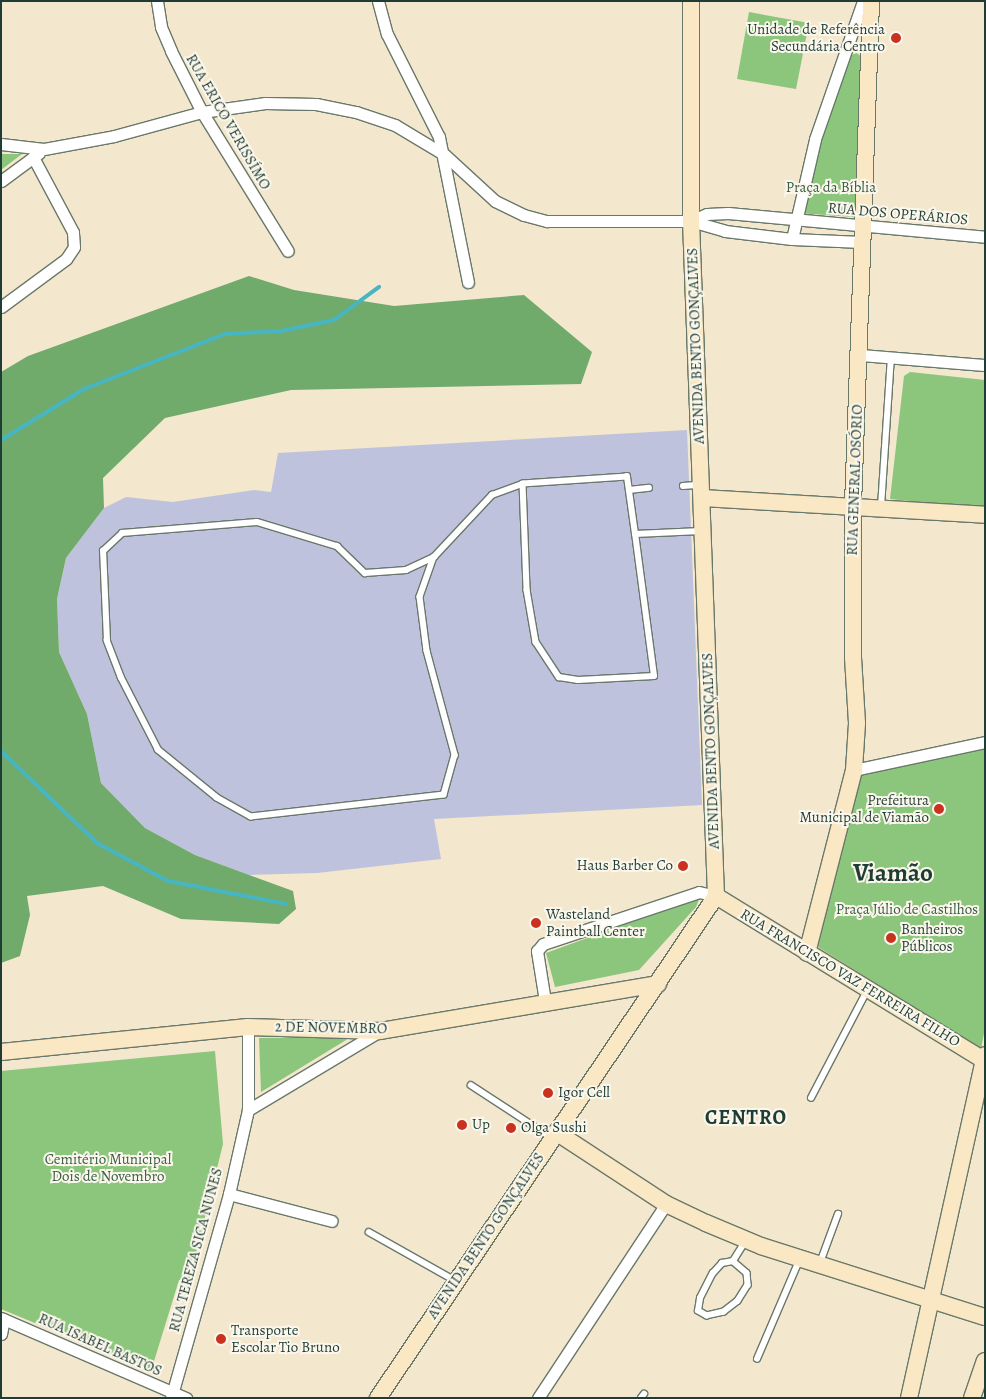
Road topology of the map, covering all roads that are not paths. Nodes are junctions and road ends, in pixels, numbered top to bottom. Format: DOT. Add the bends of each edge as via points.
graph roads {
  1 [pos="157,1"];
  2 [pos="378,1"];
  3 [pos="691,1"];
  4 [pos="863,1"];
  5 [pos="871,1"];
  6 [pos="202,112"];
  7 [pos="1,144"];
  8 [pos="44,149"];
  9 [pos="444,155"];
  10 [pos="33,158"];
  11 [pos="462,171"];
  12 [pos="1,181"];
  13 [pos="452,194"];
  14 [pos="794,220"];
  15 [pos="690,221"];
  16 [pos="862,234"];
  17 [pos="985,237"];
  18 [pos="792,239"];
  19 [pos="288,251"];
  20 [pos="468,282"];
  21 [pos="1,307"];
  22 [pos="860,355"];
  23 [pos="891,357"];
  24 [pos="985,364"];
  25 [pos="524,484"];
  26 [pos="683,486"];
  27 [pos="649,488"];
  28 [pos="629,490"];
  29 [pos="702,492"];
  30 [pos="853,506"];
  31 [pos="881,508"];
  32 [pos="985,515"];
  33 [pos="703,531"];
  34 [pos="635,534"];
  35 [pos="434,557"];
  36 [pos="985,742"];
  37 [pos="854,770"];
  38 [pos="716,896"];
  39 [pos="807,953"];
  40 [pos="658,984"];
  41 [pos="868,989"];
  42 [pos="546,1001"];
  43 [pos="248,1027"];
  44 [pos="380,1032"];
  45 [pos="1,1052"];
  46 [pos="984,1058"];
  47 [pos="470,1085"];
  48 [pos="811,1098"];
  49 [pos="248,1110"];
  50 [pos="554,1135"];
  51 [pos="229,1194"];
  52 [pos="666,1204"];
  53 [pos="838,1214"];
  54 [pos="332,1221"];
  55 [pos="369,1232"];
  56 [pos="746,1240"];
  57 [pos="800,1259"];
  58 [pos="733,1261"];
  59 [pos="820,1265"];
  60 [pos="456,1281"];
  61 [pos="930,1300"];
  62 [pos="985,1317"];
  63 [pos="3,1318"];
  64 [pos="1,1334"];
  65 [pos="757,1358"];
  66 [pos="985,1361"];
  67 [pos="171,1396"];
  68 [pos="186,1398"];
  69 [pos="378,1398"];
  70 [pos="538,1398"];
  71 [pos="909,1398"];
  72 [pos="972,1398"];
  1 -- 6 [label="street, RUA ERICO VERISSÍMO" via="161,27 171,52"];
  2 -- 9 [label="street" via="387,34 439,137"];
  3 -- 15 [label="main road, AVENIDA BENTO GONÇALVES"];
  4 -- 14 [label="street" via="815,139"];
  5 -- 16 [label="main road, RUA GENERAL OSÓRIO"];
  6 -- 8 [label="street, RUA DOS OPERÁRIOS" via="114,136"];
  6 -- 9 [label="street, RUA DOS OPERÁRIOS" via="264,103 316,104 356,112 395,125"];
  6 -- 19 [label="street, RUA ERICO VERISSÍMO"];
  7 -- 8 [label="street"];
  8 -- 10 [label="street"];
  9 -- 11 [label="street, RUA DOS OPERÁRIOS"];
  9 -- 13 [label="street"];
  10 -- 12 [label="street"];
  10 -- 21 [label="street" via="73,232 74,248 66,259"];
  11 -- 13 [label="street"];
  11 -- 15 [label="street, RUA DOS OPERÁRIOS" via="495,201 524,215 547,221"];
  13 -- 20 [label="street"];
  14 -- 15 [label="street, RUA DOS OPERÁRIOS" via="728,212 707,214"];
  14 -- 16 [label="street, RUA DOS OPERÁRIOS"];
  14 -- 18 [label="street"];
  15 -- 18 [label="street, RUA DOS OPERÁRIOS" via="725,231"];
  15 -- 29 [label="main road, AVENIDA BENTO GONÇALVES"];
  16 -- 17 [label="street, RUA DOS OPERÁRIOS"];
  16 -- 18 [label="street, RUA DOS OPERÁRIOS"];
  16 -- 22 [label="main road, RUA GENERAL OSÓRIO"];
  22 -- 23 [label="street"];
  22 -- 30 [label="main road, RUA GENERAL OSÓRIO"];
  23 -- 24 [label="street"];
  23 -- 31 [label="lane"];
  25 -- 28 [label="lane" via="627,477"];
  25 -- 34 [label="lane" via="527,590 536,642 559,677 578,680 654,676"];
  25 -- 35 [label="lane" via="492,495"];
  26 -- 29 [label="lane"];
  27 -- 28 [label="lane"];
  28 -- 34 [label="lane"];
  29 -- 30 [label="main road"];
  29 -- 33 [label="main road, AVENIDA BENTO GONÇALVES"];
  30 -- 31 [label="main road"];
  30 -- 37 [label="main road, RUA GENERAL OSÓRIO" via="853,658 857,723"];
  31 -- 32 [label="main road"];
  33 -- 34 [label="lane"];
  33 -- 38 [label="main road, AVENIDA BENTO GONÇALVES"];
  35 -- 35 [label="lane" via="406,570 365,573 337,546 257,522 122,533 103,551 107,641 121,678 158,750 217,798 251,817 444,795 455,755 427,651 420,597"];
  36 -- 37 [label="street"];
  37 -- 39 [label="main road, RUA GENERAL OSÓRIO"];
  38 -- 39 [label="main road, RUA FRANCISCO VAZ FERREIRA FILHO"];
  38 -- 40 [label="main road, AVENIDA BENTO GONÇALVES"];
  38 -- 42 [label="street" via="699,892 543,944 537,951"];
  39 -- 41 [label="main road, RUA FRANCISCO VAZ FERREIRA FILHO"];
  40 -- 42 [label="main road, 2 DE NOVEMBRO"];
  40 -- 50 [label="main road, AVENIDA BENTO GONÇALVES"];
  41 -- 46 [label="main road, RUA FRANCISCO VAZ FERREIRA FILHO"];
  41 -- 48 [label="lane"];
  42 -- 44 [label="main road, 2 DE NOVEMBRO"];
  43 -- 44 [label="main road, 2 DE NOVEMBRO"];
  43 -- 45 [label="main road, 2 DE NOVEMBRO"];
  43 -- 49 [label="street, RUA TEREZA SICA NUNES"];
  44 -- 49 [label="street"];
  46 -- 61 [label="main road"];
  47 -- 50 [label="lane"];
  49 -- 51 [label="street, RUA TEREZA SICA NUNES"];
  50 -- 52 [label="main road"];
  50 -- 60 [label="main road, AVENIDA BENTO GONÇALVES"];
  51 -- 54 [label="street"];
  51 -- 67 [label="street, RUA TEREZA SICA NUNES"];
  52 -- 56 [label="main road"];
  52 -- 70 [label="street"];
  53 -- 59 [label="lane"];
  55 -- 60 [label="lane"];
  56 -- 57 [label="main road"];
  56 -- 58 [label="lane"];
  57 -- 59 [label="main road"];
  57 -- 65 [label="lane"];
  58 -- 58 [label="lane" via="722,1263 700,1298 698,1311 707,1316 724,1312 738,1301 748,1285 747,1273"];
  59 -- 61 [label="main road"];
  60 -- 69 [label="main road, AVENIDA BENTO GONÇALVES"];
  61 -- 62 [label="main road"];
  61 -- 71 [label="main road"];
  63 -- 64 [label="street"];
  63 -- 67 [label="street, RUA ISABEL BASTOS"];
  66 -- 72 [label="main road"];
  67 -- 68 [label="street, RUA ISABEL BASTOS"];
}
